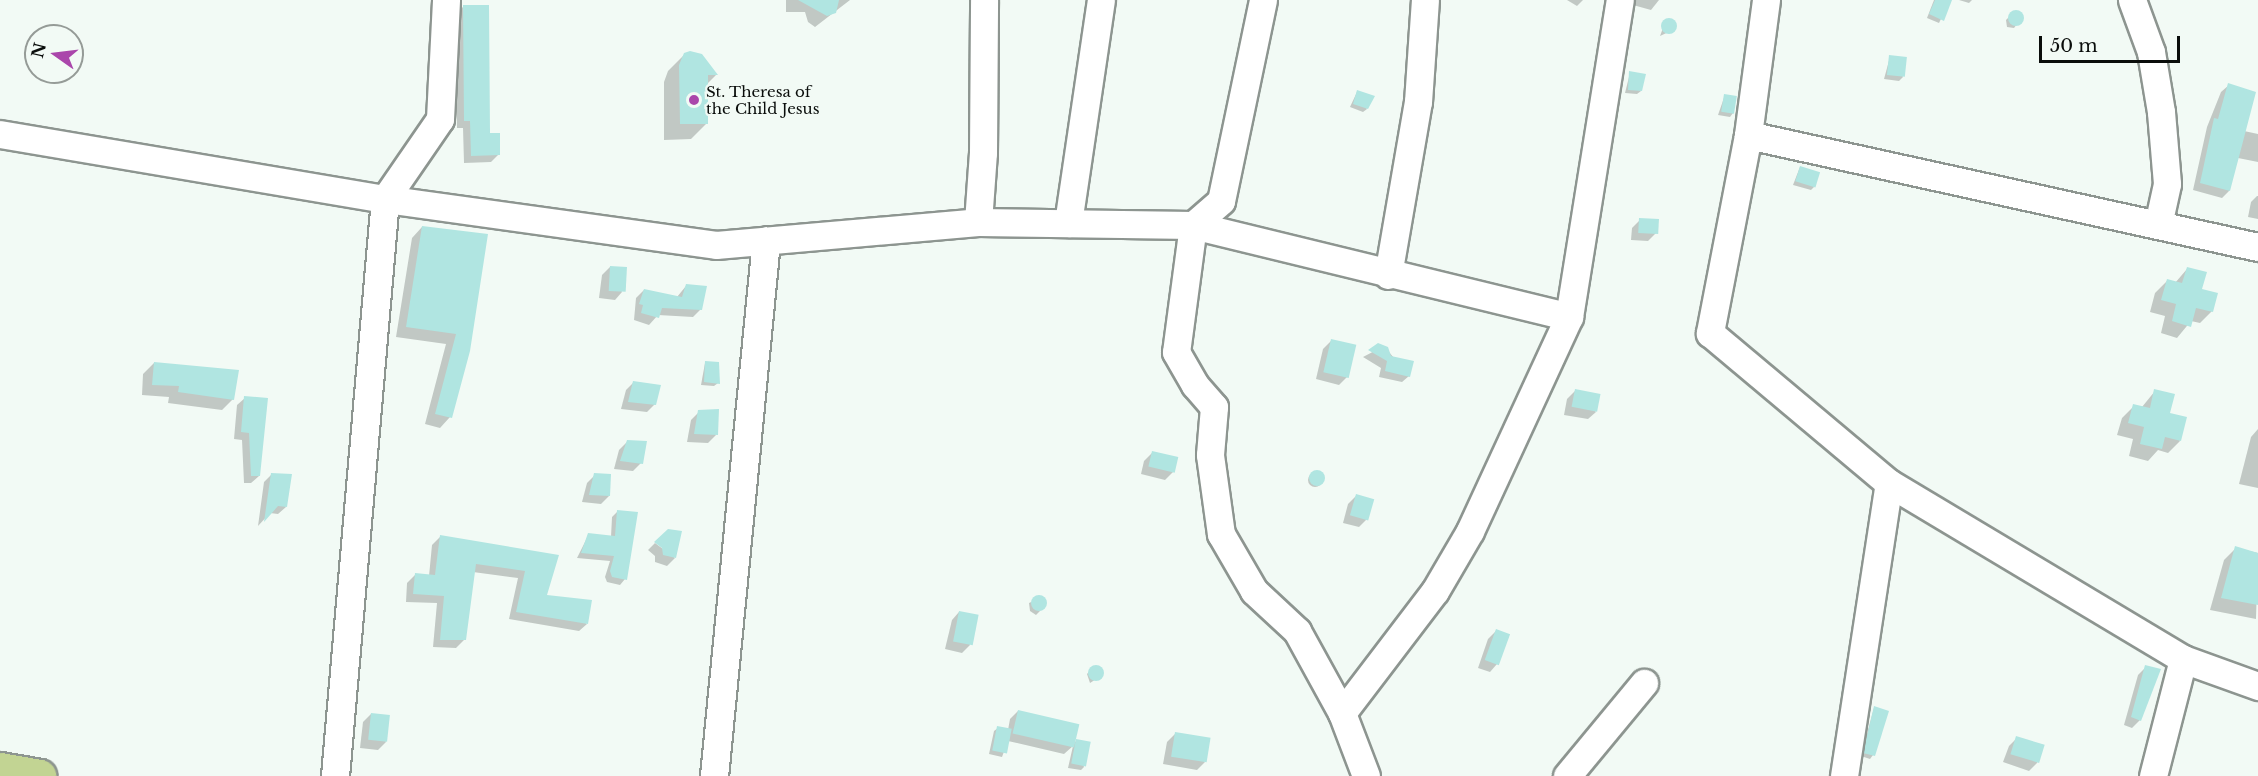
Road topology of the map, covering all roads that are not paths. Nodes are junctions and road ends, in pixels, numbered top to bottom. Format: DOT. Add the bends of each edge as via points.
graph roads {
  1 [pos="446,0"];
  2 [pos="984,0"];
  3 [pos="1101,0"];
  4 [pos="1263,0"];
  5 [pos="1425,0"];
  6 [pos="1620,0"];
  7 [pos="1766,0"];
  8 [pos="2132,0"];
  9 [pos="0,134"];
  10 [pos="1749,135"];
  11 [pos="385,199"];
  12 [pos="978,222"];
  13 [pos="1068,223"];
  14 [pos="1193,225"];
  15 [pos="2158,225"];
  16 [pos="766,241"];
  17 [pos="2258,247"];
  18 [pos="1388,275"];
  19 [pos="1569,317"];
  20 [pos="1889,483"];
  21 [pos="2183,659"];
  22 [pos="1644,683"];
  23 [pos="2258,686"];
  24 [pos="1342,713"];
  25 [pos="0,769"];
  26 [pos="39,776"];
  27 [pos="335,776"];
  28 [pos="714,776"];
  29 [pos="1366,776"];
  30 [pos="1567,776"];
  31 [pos="1844,776"];
  32 [pos="2153,776"];
  1 -- 11 [label="street" via="440,120"];
  2 -- 12 [label="street" via="983,153"];
  3 -- 13 [label="street"];
  4 -- 14 [label="street" via="1221,201"];
  5 -- 18 [label="street" via="1418,102"];
  6 -- 19 [label="street"];
  7 -- 10 [label="street"];
  8 -- 15 [label="street" via="2151,52 2161,112 2167,184"];
  9 -- 11 [label="street"];
  10 -- 15 [label="street"];
  10 -- 20 [label="street" via="1710,333"];
  11 -- 16 [label="street" via="716,245"];
  11 -- 27 [label="street"];
  12 -- 13 [label="street"];
  12 -- 16 [label="street"];
  13 -- 14 [label="street"];
  14 -- 18 [label="street"];
  14 -- 24 [label="street" via="1176,352 1195,385 1214,406 1210,455 1221,534 1254,591 1297,631"];
  15 -- 17 [label="street"];
  16 -- 28 [label="street"];
  18 -- 19 [label="street"];
  19 -- 24 [label="street" via="1470,531 1435,591"];
  20 -- 21 [label="street"];
  20 -- 31 [label="street"];
  21 -- 23 [label="street"];
  21 -- 32 [label="street"];
  22 -- 30 [label="street"];
  24 -- 29 [label="street"];
  25 -- 26 [label="main road"];
}
